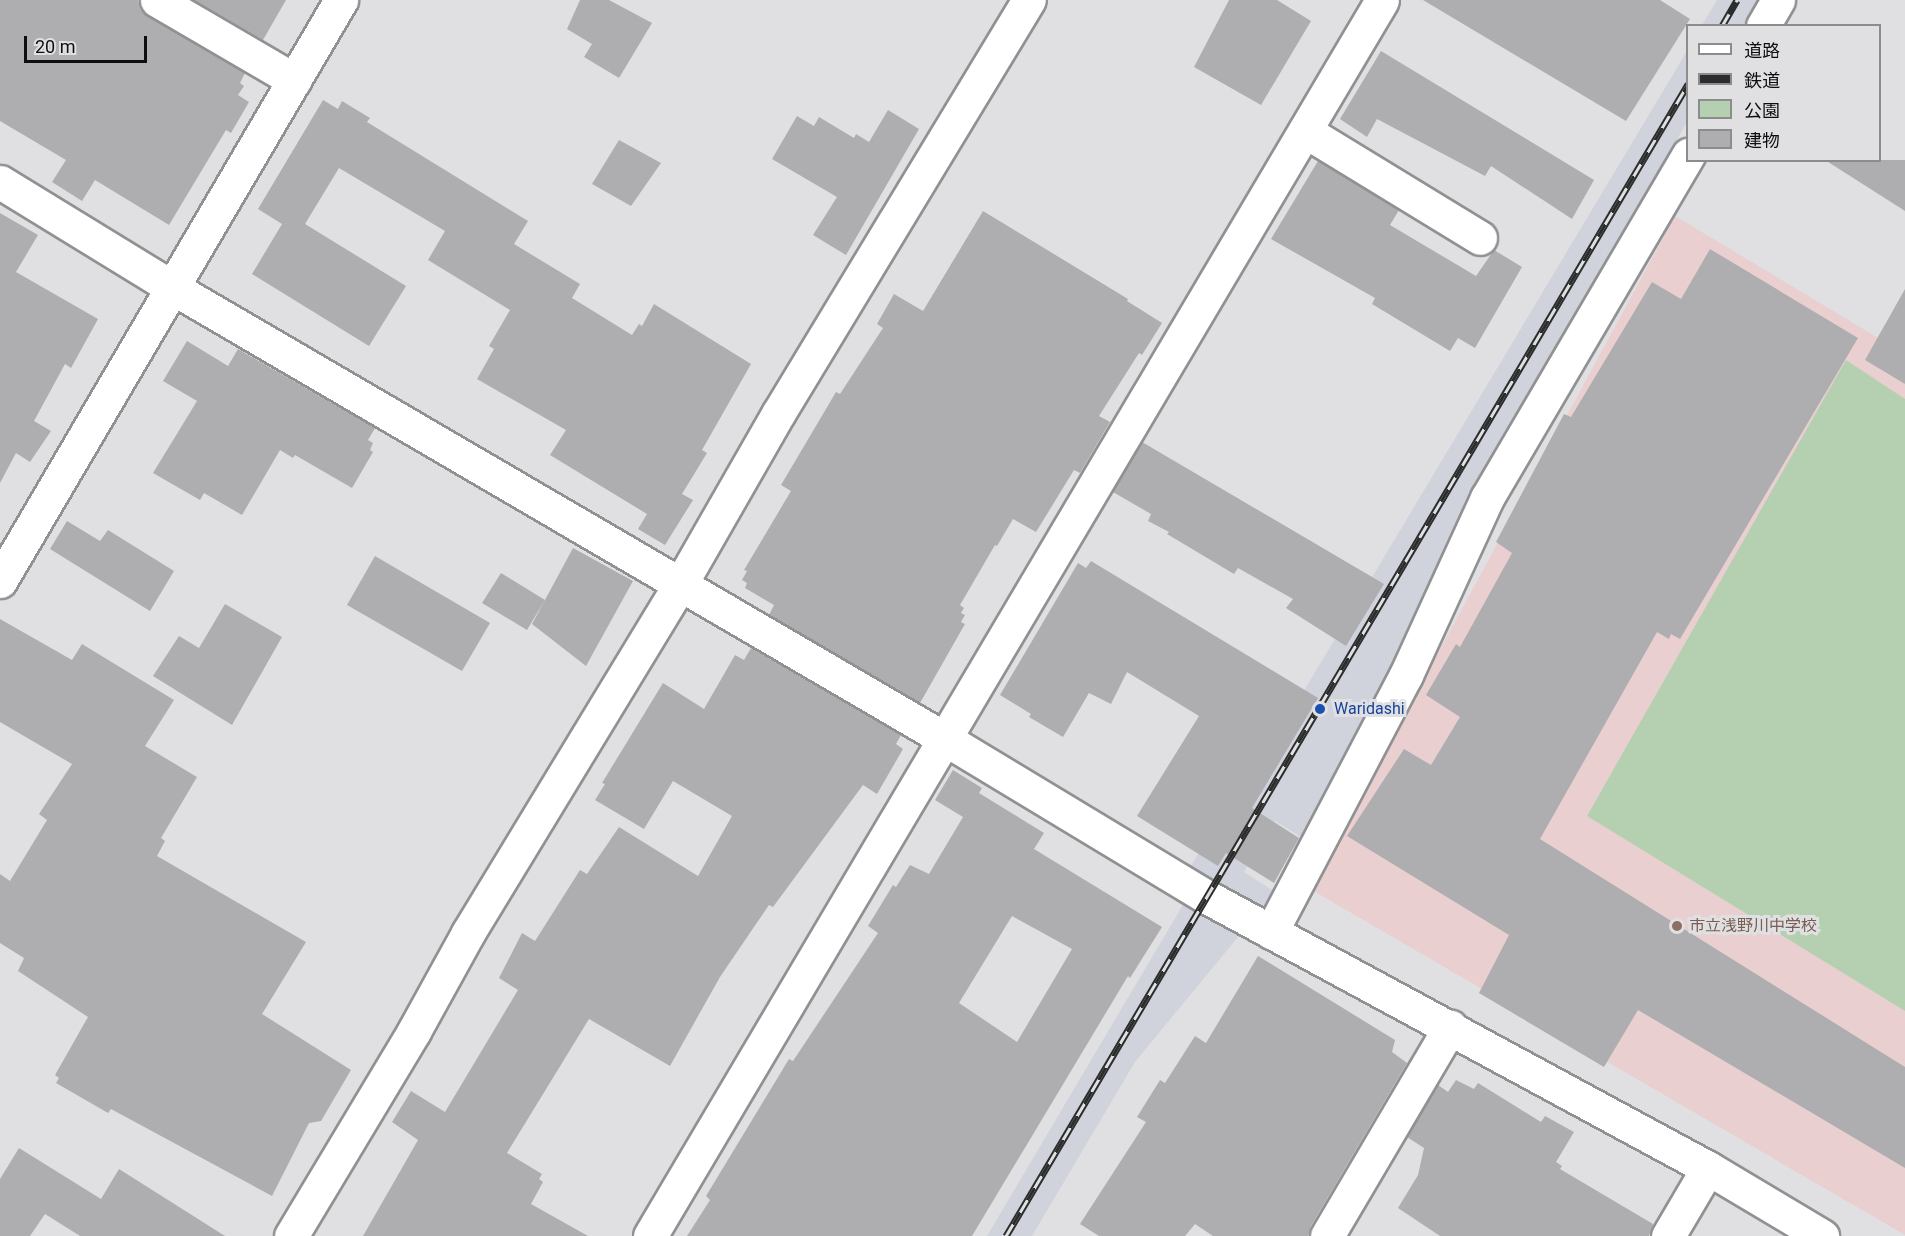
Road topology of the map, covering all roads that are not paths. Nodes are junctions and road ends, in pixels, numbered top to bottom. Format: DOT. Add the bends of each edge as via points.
graph roads {
  1 [pos="157,0"];
  2 [pos="341,0"];
  3 [pos="1029,0"];
  4 [pos="1382,0"];
  5 [pos="1778,0"];
  6 [pos="1764,24"];
  7 [pos="294,80"];
  8 [pos="1305,132"];
  9 [pos="1686,158"];
  10 [pos="0,182"];
  11 [pos="1480,238"];
  12 [pos="173,288"];
  13 [pos="0,581"];
  14 [pos="680,585"];
  15 [pos="945,739"];
  16 [pos="1271,932"];
  17 [pos="1450,1027"];
  18 [pos="1708,1168"];
  19 [pos="291,1236"];
  20 [pos="650,1236"];
  21 [pos="1327,1236"];
  22 [pos="1668,1236"];
  23 [pos="1822,1236"];
  1 -- 7 [label="street"];
  2 -- 7 [label="street"];
  3 -- 14 [label="street" via="778,414"];
  4 -- 8 [label="street"];
  5 -- 6 [label="street"];
  7 -- 12 [label="street"];
  8 -- 11 [label="street"];
  8 -- 15 [label="street"];
  9 -- 16 [label="street" via="1487,498 1406,675"];
  10 -- 12 [label="street"];
  12 -- 13 [label="street"];
  12 -- 14 [label="street"];
  14 -- 15 [label="street"];
  14 -- 19 [label="street" via="468,933"];
  15 -- 16 [label="street"];
  15 -- 20 [label="street"];
  16 -- 17 [label="street"];
  17 -- 18 [label="street"];
  17 -- 21 [label="street"];
  18 -- 22 [label="street"];
  18 -- 23 [label="street"];
}
